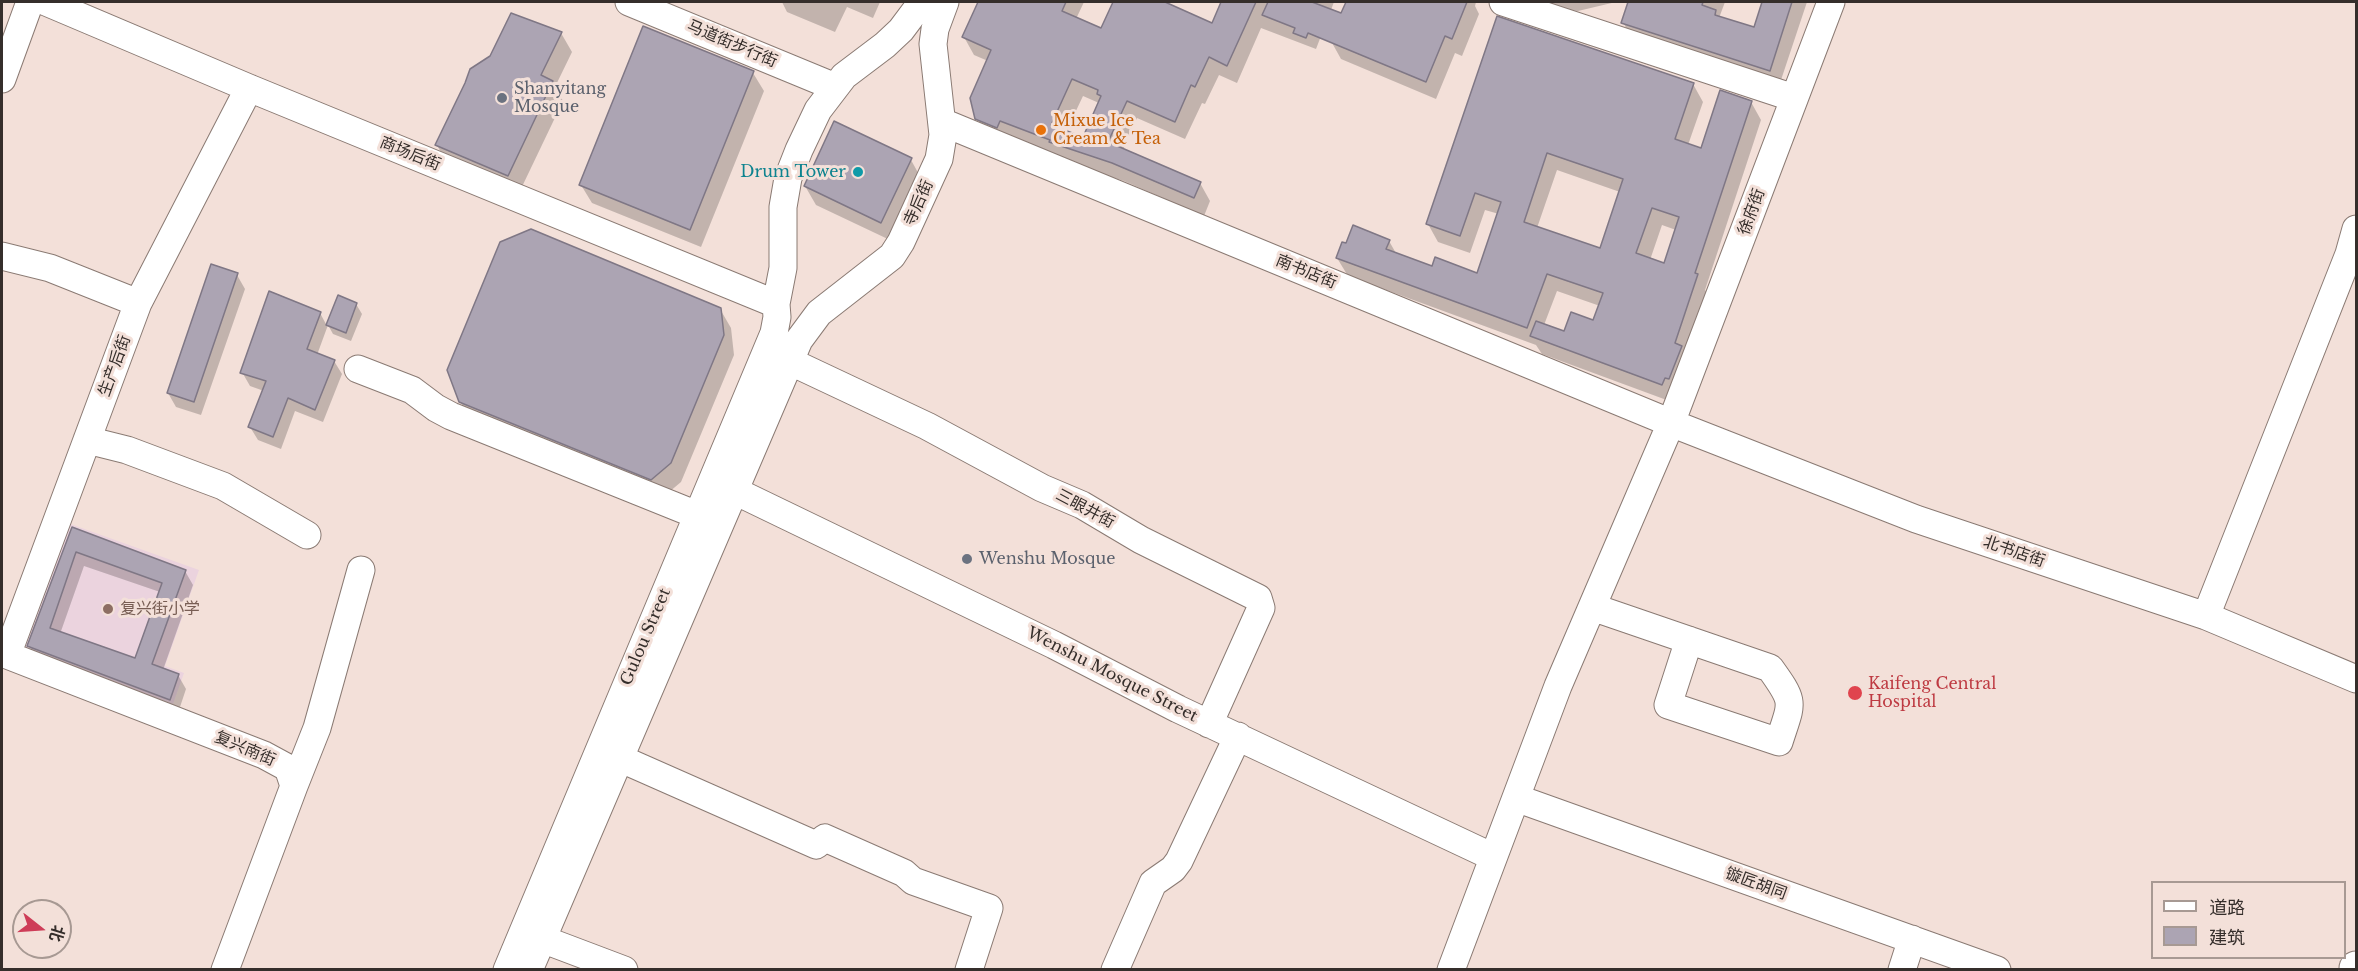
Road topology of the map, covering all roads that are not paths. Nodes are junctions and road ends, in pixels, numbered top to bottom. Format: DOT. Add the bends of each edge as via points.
graph roads {
  1 [pos="30,2"];
  2 [pos="46,2"];
  3 [pos="629,2"];
  4 [pos="922,2"];
  5 [pos="945,2"];
  6 [pos="1503,2"];
  7 [pos="1832,2"];
  8 [pos="2,79"];
  9 [pos="836,87"];
  10 [pos="249,88"];
  11 [pos="1794,98"];
  12 [pos="942,122"];
  13 [pos="2356,229"];
  14 [pos="2,256"];
  15 [pos="138,303"];
  16 [pos="776,304"];
  17 [pos="789,361"];
  18 [pos="358,369"];
  19 [pos="1671,423"];
  20 [pos="87,440"];
  21 [pos="733,490"];
  22 [pos="697,516"];
  23 [pos="307,535"];
  24 [pos="361,570"];
  25 [pos="1592,607"];
  26 [pos="2206,616"];
  27 [pos="1689,640"];
  28 [pos="4,654"];
  29 [pos="2356,679"];
  30 [pos="1209,723"];
  31 [pos="1238,736"];
  32 [pos="619,758"];
  33 [pos="294,786"];
  34 [pos="1516,798"];
  35 [pos="1493,857"];
  36 [pos="542,939"];
  37 [pos="1912,939"];
  38 [pos="225,969"];
  39 [pos="507,969"];
  40 [pos="529,969"];
  41 [pos="624,969"];
  42 [pos="969,969"];
  43 [pos="1115,969"];
  44 [pos="1451,969"];
  45 [pos="1902,969"];
  46 [pos="1997,969"];
  1 -- 8 [label="street"];
  2 -- 10 [label="street, 商场后街"];
  3 -- 9 [label="street, 马道街步行街"];
  4 -- 9 [label="street" via="901,30"];
  5 -- 12 [label="street, 寺后街" via="933,44"];
  6 -- 11 [label="street"];
  7 -- 11 [label="street, 徐府街"];
  9 -- 16 [label="street" via="818,110 788,178 783,207 783,268"];
  10 -- 15 [label="street, 生产后街"];
  10 -- 16 [label="street, 商场后街"];
  11 -- 19 [label="street, 徐府街"];
  12 -- 17 [label="street, 寺后街" via="939,159 901,242 883,265 819,313"];
  12 -- 19 [label="street, 南书店街"];
  13 -- 26 [label="street"];
  14 -- 15 [label="street" via="50,268"];
  15 -- 20 [label="street, 生产后街"];
  16 -- 22 [label="street, Gulou Street" via="774,333"];
  17 -- 21 [label="street, Gulou Street"];
  17 -- 30 [label="street, 三眼井街" via="927,426 1258,598 1260,608"];
  18 -- 22 [label="street" via="412,390 451,416"];
  19 -- 25 [label="street, 徐府街"];
  19 -- 26 [label="street, 北书店街" via="1916,519"];
  20 -- 23 [label="street" via="127,450 223,486"];
  20 -- 28 [label="street, 生产后街"];
  21 -- 30 [label="street, Wenshu Mosque Street"];
  21 -- 32 [label="street, Gulou Street"];
  22 -- 39 [label="street, Gulou Street"];
  24 -- 33 [label="street" via="320,718"];
  25 -- 27 [label="street"];
  25 -- 34 [label="street, 徐府街"];
  26 -- 29 [label="street, 北书店街"];
  27 -- 27 [label="street" via="1668,705 1779,742 1791,701 1770,668"];
  28 -- 33 [label="street, 复兴南街" via="264,755 288,768"];
  30 -- 31 [label="street, Wenshu Mosque Street"];
  31 -- 35 [label="street, Wenshu Mosque Street"];
  31 -- 43 [label="street" via="1179,861 1153,884"];
  32 -- 36 [label="street, Gulou Street"];
  32 -- 42 [label="street" via="816,845 825,838 914,881 989,908"];
  33 -- 38 [label="street"];
  34 -- 35 [label="street, 徐府街"];
  34 -- 37 [label="street, 镟匠胡同"];
  35 -- 44 [label="street, 徐府街"];
  36 -- 40 [label="street, Gulou Street"];
  36 -- 41 [label="street"];
  37 -- 45 [label="street"];
  37 -- 46 [label="street, 镟匠胡同"];
}
